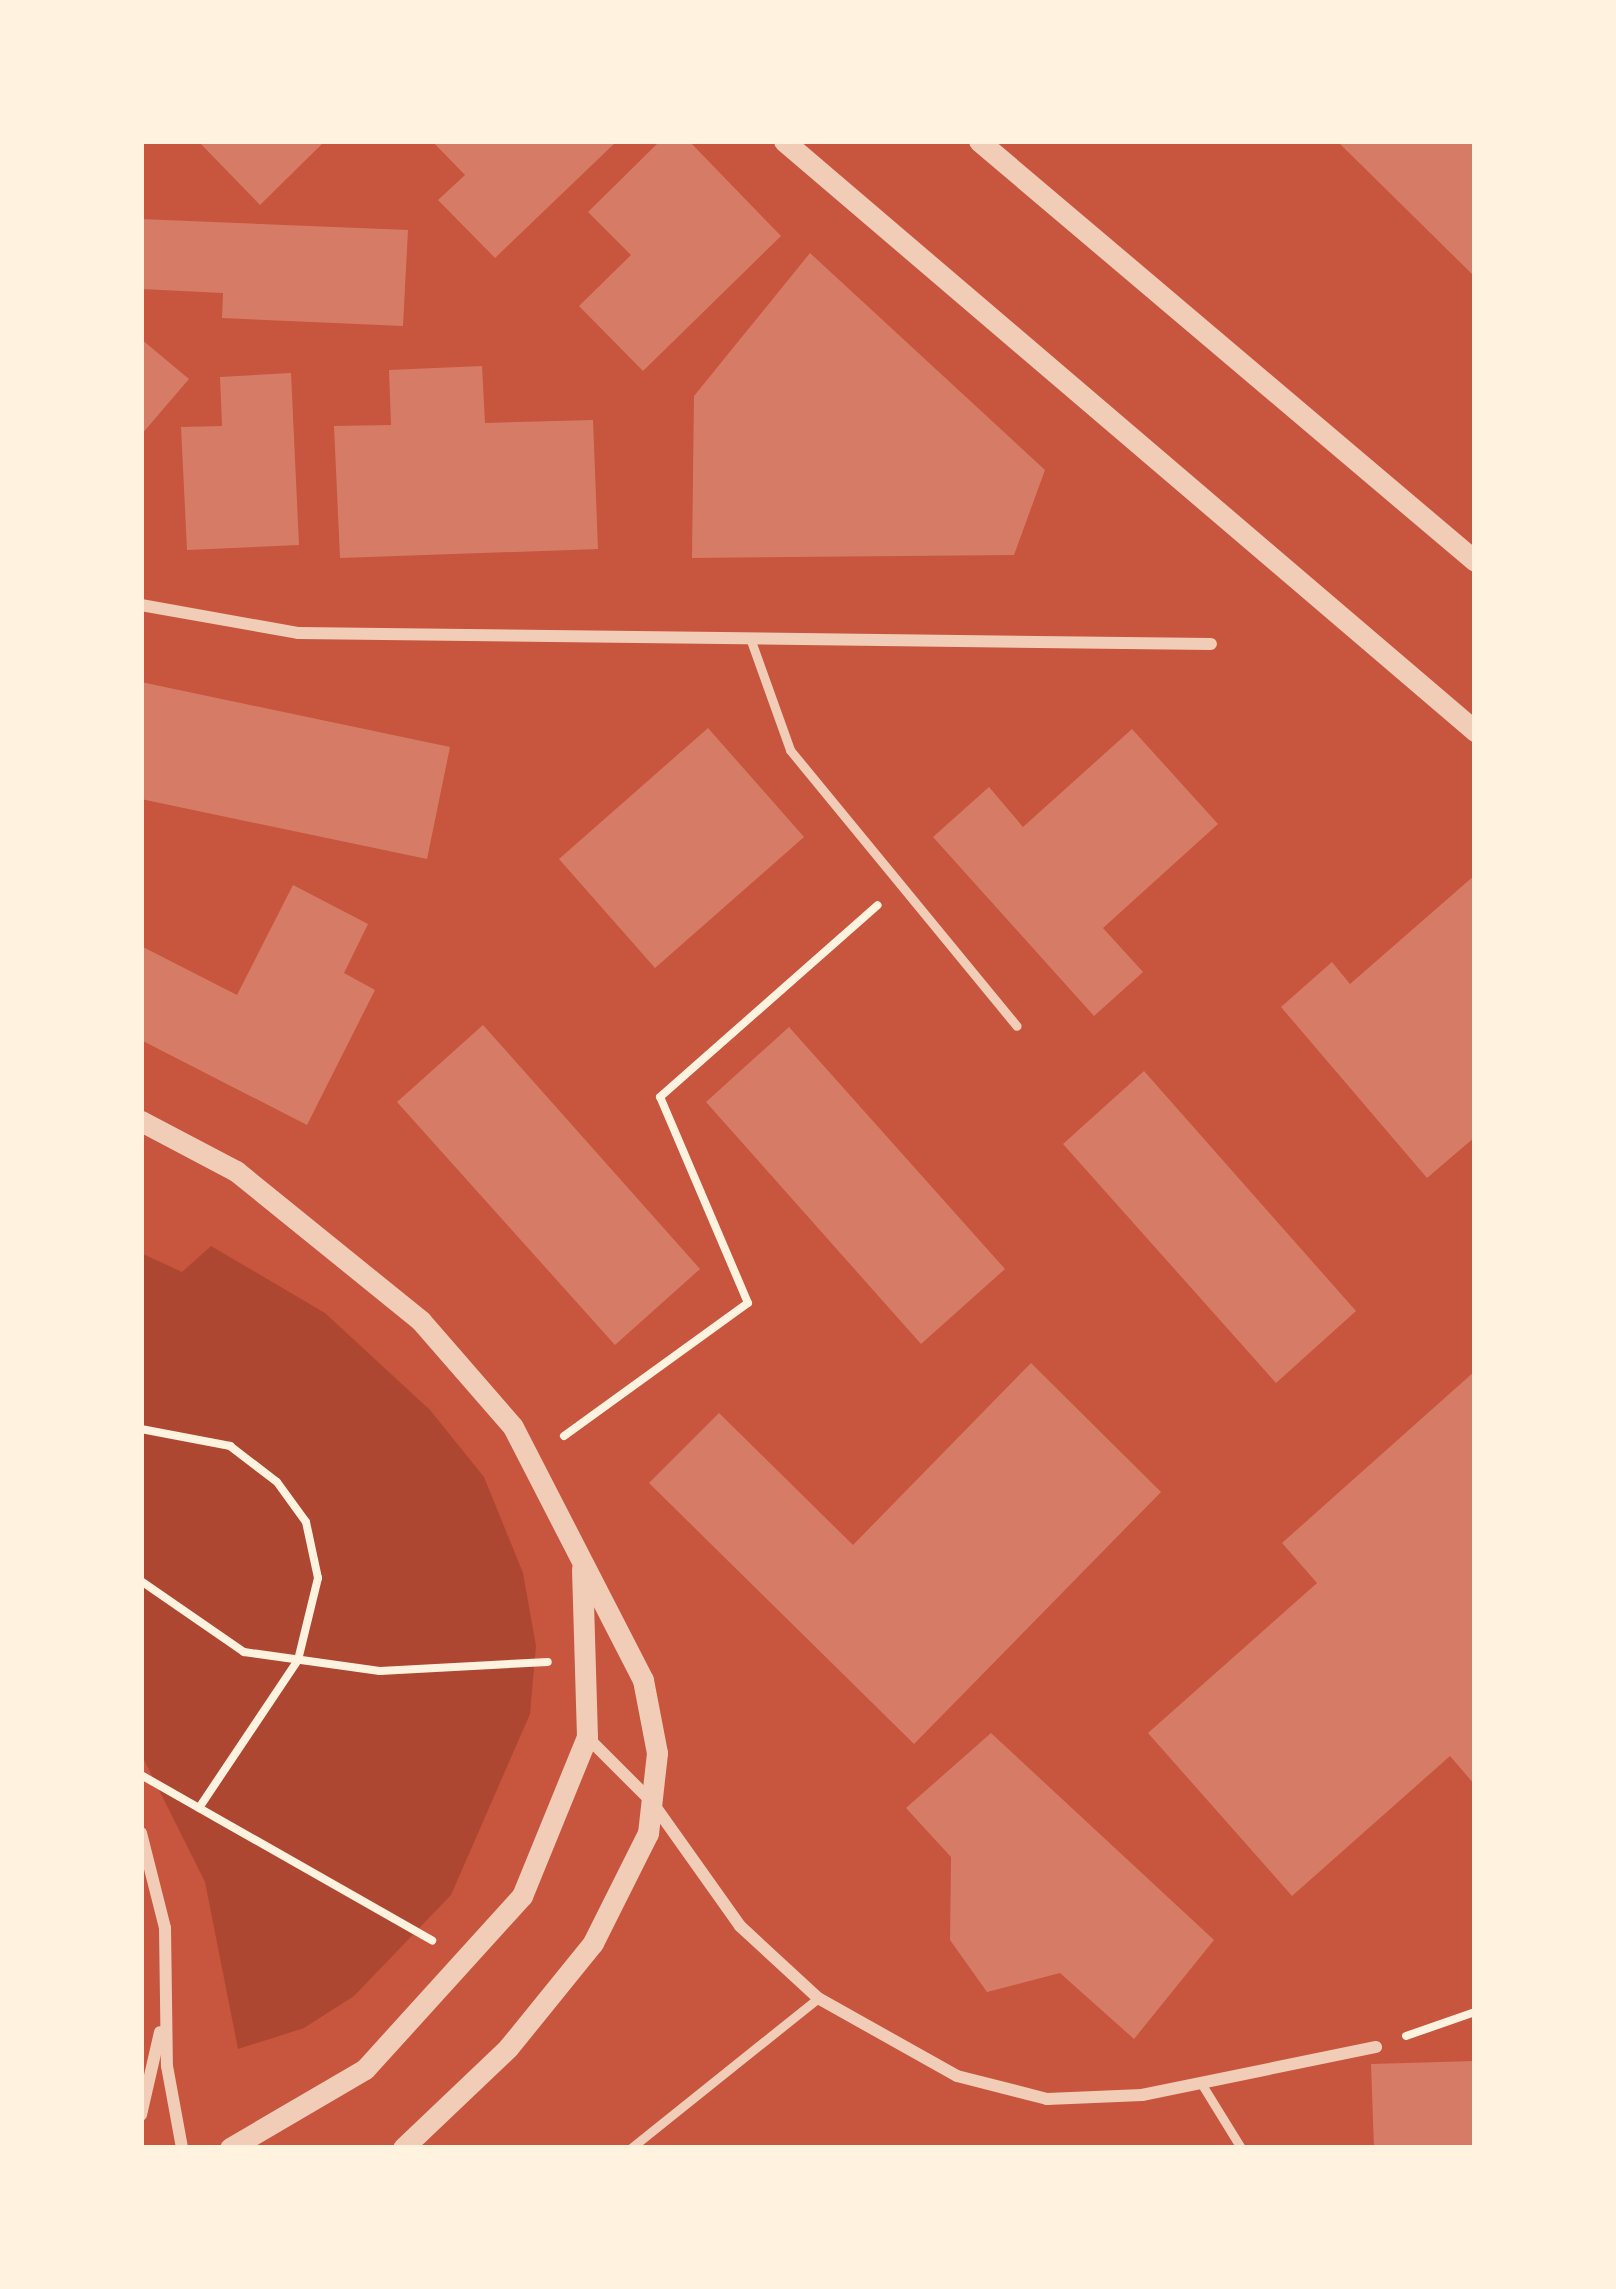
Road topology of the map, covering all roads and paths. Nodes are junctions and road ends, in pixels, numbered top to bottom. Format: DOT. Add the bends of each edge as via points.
graph roads {
  1 [pos="784,141"];
  2 [pos="979,141"];
  3 [pos="1475,560"];
  4 [pos="141,604"];
  5 [pos="750,638"];
  6 [pos="1211,644"];
  7 [pos="1475,731"];
  8 [pos="902,885"];
  9 [pos="1017,1026"];
  10 [pos="141,1121"];
  11 [pos="141,1429"];
  12 [pos="532,1459"];
  13 [pos="556,1501"];
  14 [pos="141,1581"];
  15 [pos="298,1660"];
  16 [pos="591,1660"];
  17 [pos="586,1737"];
  18 [pos="141,1775"];
  19 [pos="652,1802"];
  20 [pos="199,1808"];
  21 [pos="141,1833"];
  22 [pos="470,1962"];
  23 [pos="168,1977"];
  24 [pos="818,1997"];
  25 [pos="1475,2012"];
  26 [pos="1376,2047"];
  27 [pos="1202,2083"];
  28 [pos="141,2115"];
  29 [pos="182,2148"];
  30 [pos="230,2148"];
  31 [pos="404,2148"];
  32 [pos="631,2148"];
  33 [pos="1241,2148"];
  1 -- 7 [label="street"];
  2 -- 3 [label="street"];
  4 -- 5 [label="street" via="298,633"];
  5 -- 6 [label="street"];
  5 -- 8 [label="lane" via="790,750"];
  8 -- 9 [label="lane"];
  8 -- 12 [label="path" via="660,1097 748,1303"];
  10 -- 12 [label="street" via="236,1171 341,1250 422,1321"];
  11 -- 15 [label="path" via="230,1446 306,1522 318,1577"];
  12 -- 13 [label="street"];
  13 -- 16 [label="street" via="583,1571"];
  13 -- 19 [label="street" via="643,1680 657,1753"];
  14 -- 15 [label="path" via="244,1652"];
  15 -- 16 [label="path" via="380,1671"];
  15 -- 20 [label="path"];
  16 -- 17 [label="street"];
  17 -- 19 [label="street"];
  17 -- 22 [label="street" via="522,1896"];
  18 -- 20 [label="path"];
  19 -- 24 [label="street" via="740,1925"];
  19 -- 31 [label="street" via="648,1833 593,1942 508,2048"];
  20 -- 22 [label="path"];
  21 -- 23 [label="street"];
  22 -- 30 [label="street" via="365,2068"];
  23 -- 28 [label="street"];
  23 -- 29 [label="street"];
  24 -- 27 [label="street" via="957,2076 1047,2099"];
  24 -- 32 [label="lane"];
  25 -- 26 [label="path"];
  26 -- 27 [label="street"];
  27 -- 33 [label="lane"];
}
